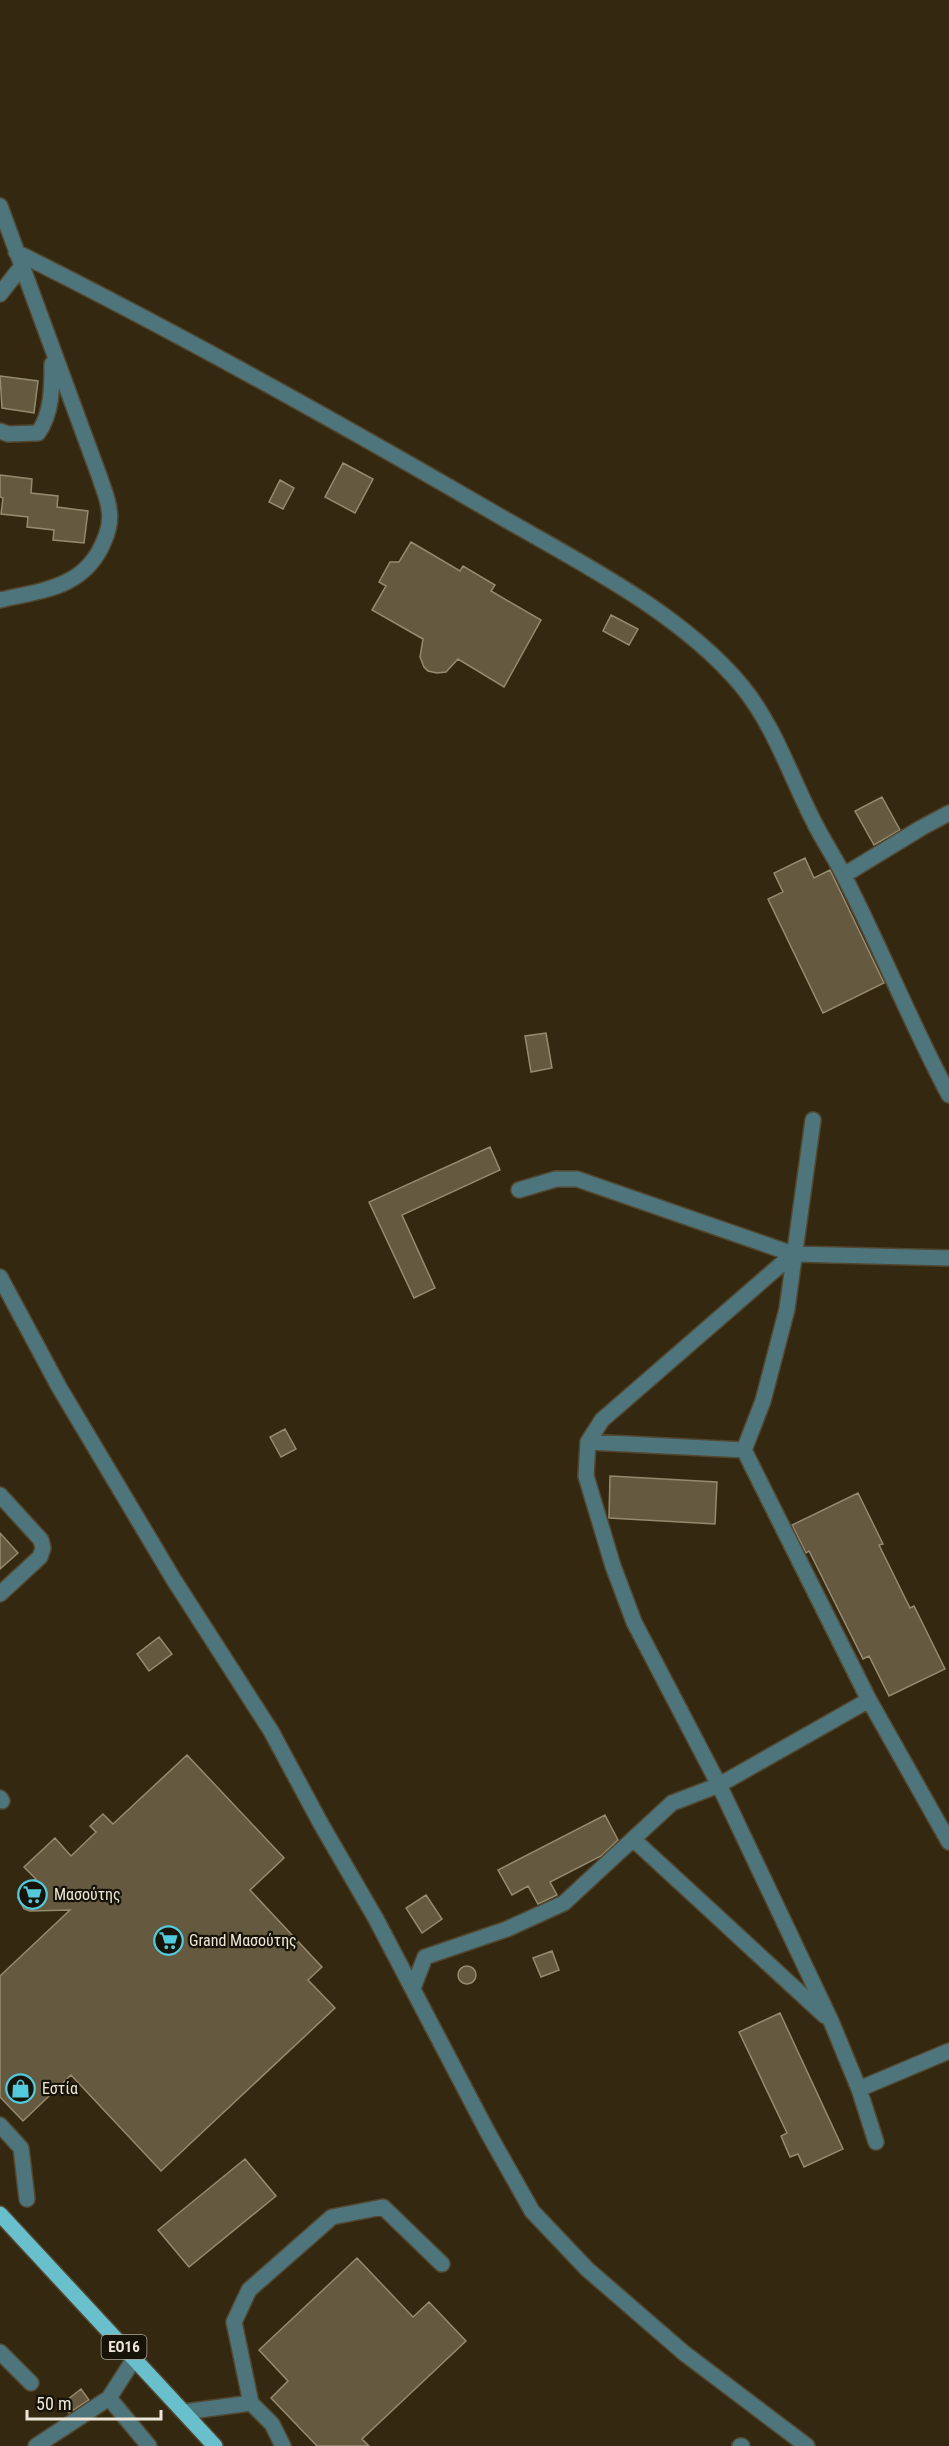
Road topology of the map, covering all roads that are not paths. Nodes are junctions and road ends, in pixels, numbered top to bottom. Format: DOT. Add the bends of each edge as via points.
graph roads {
  1 [pos="0,206"];
  2 [pos="19,259"];
  3 [pos="0,294"];
  4 [pos="52,352"];
  5 [pos="0,431"];
  6 [pos="0,600"];
  7 [pos="949,813"];
  8 [pos="844,875"];
  9 [pos="941,1069"];
  10 [pos="949,1095"];
  11 [pos="813,1120"];
  12 [pos="519,1190"];
  13 [pos="793,1254"];
  14 [pos="949,1258"];
  15 [pos="0,1277"];
  16 [pos="588,1442"];
  17 [pos="744,1450"];
  18 [pos="0,1495"];
  19 [pos="0,1594"];
  20 [pos="869,1700"];
  21 [pos="719,1785"];
  22 [pos="633,1839"];
  23 [pos="949,1842"];
  24 [pos="413,1988"];
  25 [pos="831,2021"];
  26 [pos="949,2051"];
  27 [pos="859,2089"];
  28 [pos="0,2125"];
  29 [pos="876,2142"];
  30 [pos="27,2199"];
  31 [pos="0,2214"];
  32 [pos="442,2264"];
  33 [pos="0,2352"];
  34 [pos="134,2358"];
  35 [pos="31,2384"];
  36 [pos="109,2398"];
  37 [pos="251,2403"];
  38 [pos="184,2412"];
  39 [pos="36,2446"];
  40 [pos="149,2446"];
  41 [pos="215,2446"];
  42 [pos="283,2446"];
  43 [pos="807,2446"];
  1 -- 2 [label="street"];
  2 -- 3 [label="street"];
  2 -- 4 [label="street"];
  2 -- 8 [label="street" via="111,299 297,399 642,601 711,653 765,718"];
  4 -- 5 [label="street" via="46,422 38,433"];
  4 -- 6 [label="street" via="110,510 108,532 94,561 81,575 57,587"];
  7 -- 8 [label="street"];
  8 -- 9 [label="street"];
  9 -- 10 [label="street"];
  11 -- 13 [label="street"];
  12 -- 13 [label="street" via="556,1179 577,1179"];
  13 -- 14 [label="street"];
  13 -- 16 [label="street" via="602,1420"];
  13 -- 17 [label="street" via="787,1308 763,1401"];
  15 -- 24 [label="street" via="59,1388 174,1580 271,1731"];
  16 -- 17 [label="street"];
  16 -- 21 [label="street" via="586,1476 634,1622"];
  17 -- 20 [label="street"];
  18 -- 19 [label="street" via="41,1540 43,1548 40,1557"];
  20 -- 21 [label="street"];
  20 -- 23 [label="street"];
  21 -- 22 [label="street" via="672,1803"];
  21 -- 25 [label="street"];
  22 -- 24 [label="street" via="564,1904 507,1929 424,1957"];
  22 -- 25 [label="street"];
  24 -- 43 [label="street" via="532,2211 587,2269 684,2353"];
  25 -- 27 [label="street"];
  26 -- 27 [label="street"];
  27 -- 29 [label="street"];
  28 -- 30 [label="street" via="21,2148"];
  31 -- 34 [label="main road, ΕΟ16"];
  32 -- 37 [label="street" via="384,2207 332,2217 249,2290 234,2322"];
  33 -- 35 [label="street"];
  34 -- 36 [label="street"];
  34 -- 38 [label="main road, ΕΟ16"];
  36 -- 39 [label="street"];
  36 -- 40 [label="street"];
  37 -- 38 [label="street"];
  37 -- 42 [label="street" via="272,2424"];
  38 -- 41 [label="main road, ΕΟ16"];
}
